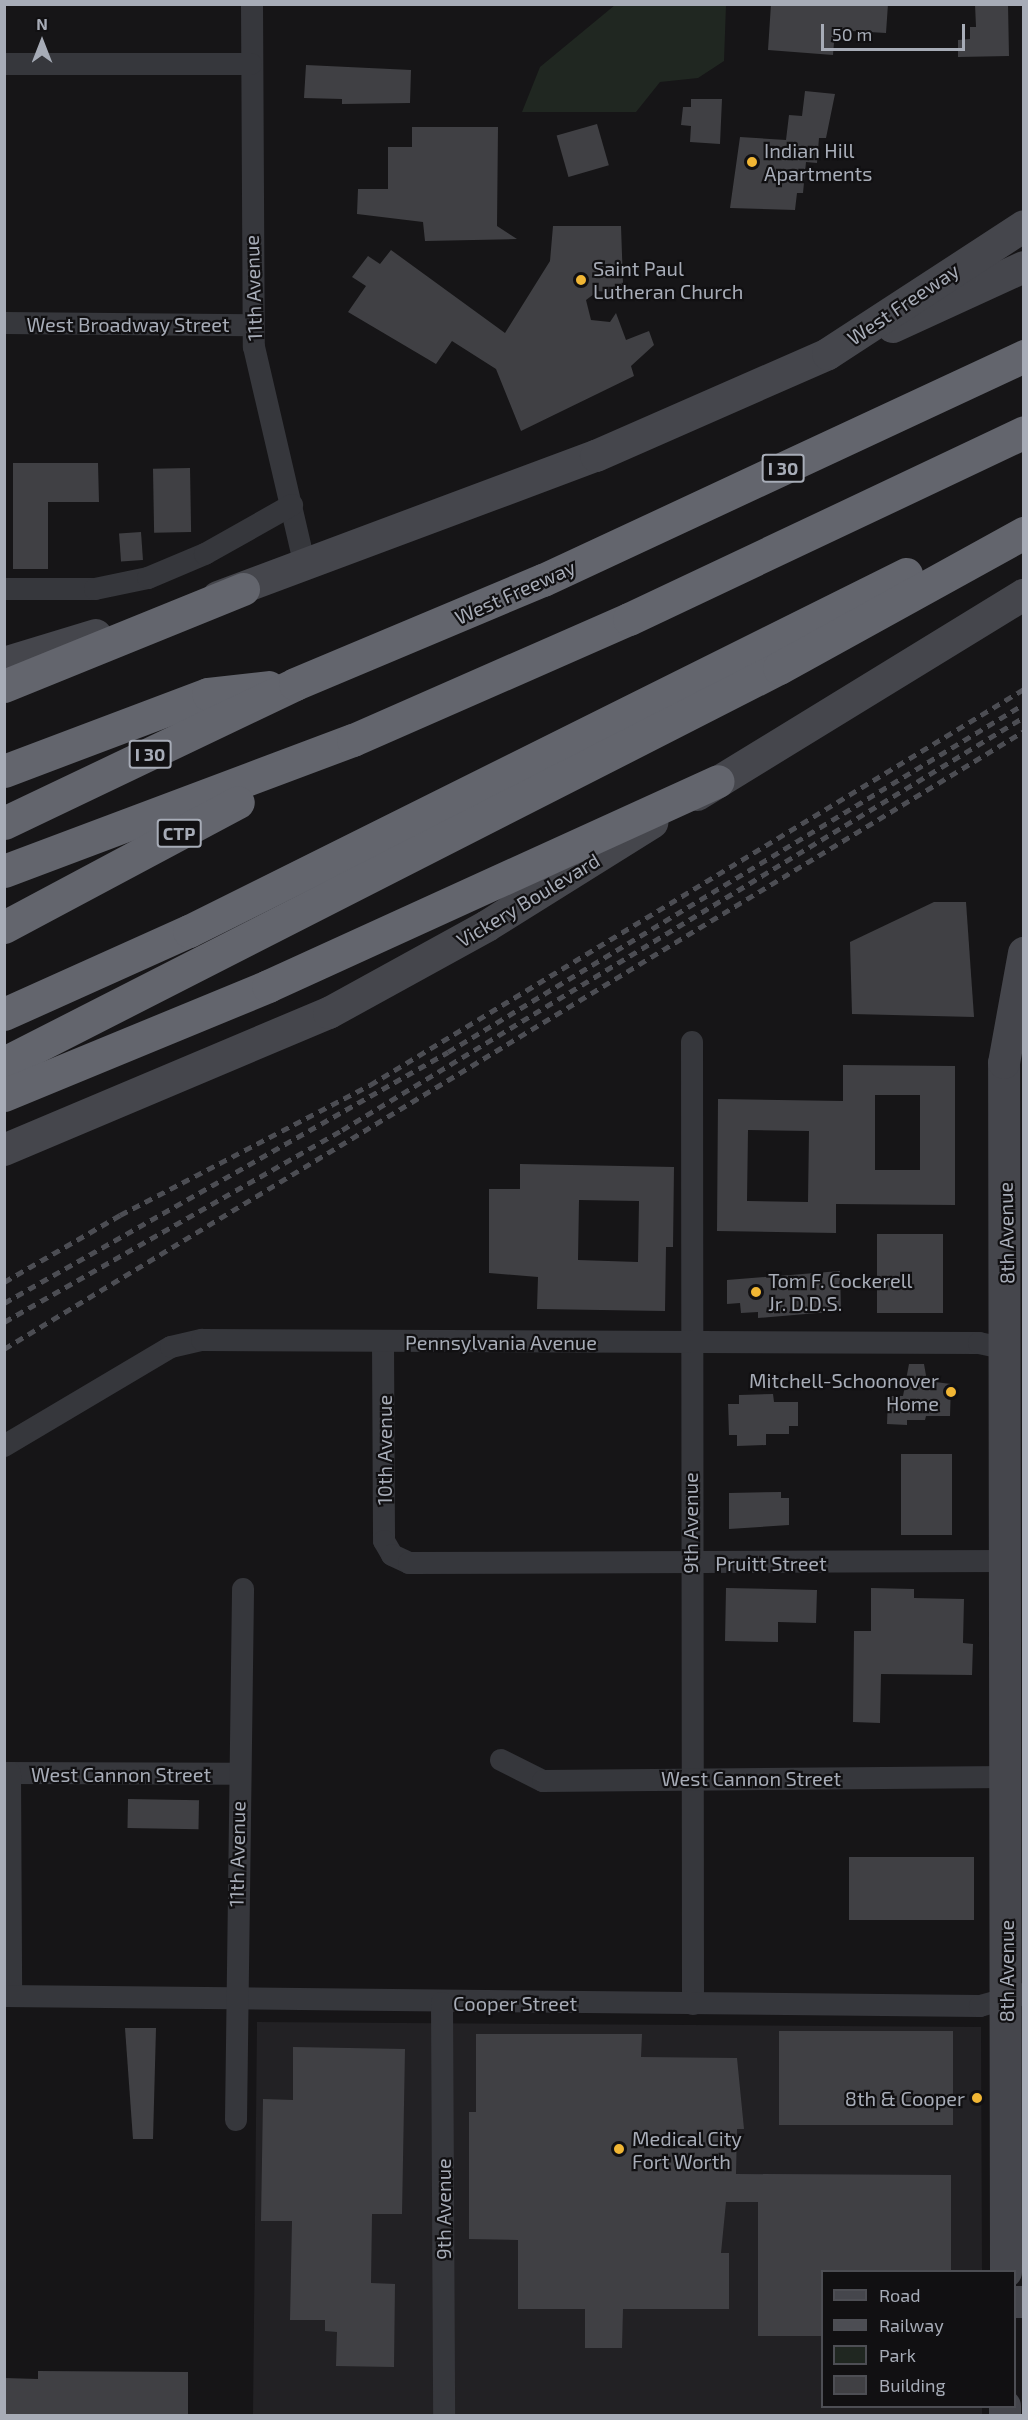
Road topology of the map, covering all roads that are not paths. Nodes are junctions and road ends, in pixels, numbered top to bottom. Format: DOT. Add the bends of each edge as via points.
graph roads {
  1 [pos="252,4"];
  2 [pos="4,64"];
  3 [pos="251,64"];
  4 [pos="1023,226"];
  5 [pos="1023,267"];
  6 [pos="4,323"];
  7 [pos="252,325"];
  8 [pos="828,354"];
  9 [pos="1023,356"];
  10 [pos="1023,432"];
  11 [pos="292,505"];
  12 [pos="1023,516"];
  13 [pos="1023,533"];
  14 [pos="305,566"];
  15 [pos="4,589"];
  16 [pos="243,590"];
  17 [pos="1023,596"];
  18 [pos="4,663"];
  19 [pos="294,684"];
  20 [pos="4,686"];
  21 [pos="353,740"];
  22 [pos="4,771"];
  23 [pos="718,781"];
  24 [pos="4,823"];
  25 [pos="4,872"];
  26 [pos="4,927"];
  27 [pos="1023,953"];
  28 [pos="4,1014"];
  29 [pos="692,1042"];
  30 [pos="4,1063"];
  31 [pos="4,1095"];
  32 [pos="4,1150"];
  33 [pos="383,1342"];
  34 [pos="692,1343"];
  35 [pos="1015,1351"];
  36 [pos="4,1446"];
  37 [pos="1023,1456"];
  38 [pos="1007,1504"];
  39 [pos="392,1555"];
  40 [pos="1007,1561"];
  41 [pos="690,1563"];
  42 [pos="243,1589"];
  43 [pos="1015,1678"];
  44 [pos="501,1760"];
  45 [pos="7,1773"];
  46 [pos="238,1774"];
  47 [pos="1007,1777"];
  48 [pos="692,1778"];
  49 [pos="8,1996"];
  50 [pos="235,1996"];
  51 [pos="1015,1997"];
  52 [pos="442,2003"];
  53 [pos="693,2004"];
  54 [pos="236,2120"];
  55 [pos="1006,2270"];
  56 [pos="444,2415"];
  1 -- 3 [label="street, 11th Avenue"];
  2 -- 3 [label="street"];
  3 -- 7 [label="street, 11th Avenue"];
  4 -- 8 [label="main road, West Freeway"];
  5 -- 8 [label="main road"];
  6 -- 7 [label="street, West Broadway Street"];
  7 -- 11 [label="street, 11th Avenue"];
  8 -- 14 [label="main road, West Freeway" via="596,456"];
  9 -- 19 [label="highway, West Freeway / I 30" via="543,580"];
  10 -- 21 [label="highway" via="629,619"];
  11 -- 14 [label="street, 11th Avenue"];
  11 -- 15 [label="street" via="205,554 148,578 95,589"];
  12 -- 28 [label="highway" via="189,931"];
  13 -- 30 [label="highway" via="779,668"];
  14 -- 16 [label="main road, West Freeway"];
  16 -- 18 [label="main road, West Freeway"];
  16 -- 20 [label="highway"];
  17 -- 23 [label="main road, Vickery Boulevard"];
  19 -- 22 [label="highway" via="208,694"];
  19 -- 24 [label="highway, West Freeway / I 30"];
  21 -- 25 [label="highway"];
  21 -- 26 [label="highway, CTP"];
  23 -- 31 [label="highway" via="268,986"];
  23 -- 32 [label="main road, Vickery Boulevard" via="513,911 381,987 304,1025"];
  27 -- 35 [label="main road, 8th Avenue" via="1004,1063"];
  29 -- 34 [label="street, 9th Avenue"];
  33 -- 34 [label="street, Pennsylvania Avenue"];
  33 -- 36 [label="street, Pennsylvania Avenue" via="202,1340 171,1347"];
  33 -- 39 [label="street, 10th Avenue" via="384,1541"];
  34 -- 35 [label="street, Pennsylvania Avenue" via="979,1343"];
  34 -- 41 [label="street, 9th Avenue"];
  35 -- 38 [label="main road, 8th Avenue"];
  37 -- 38 [label="main road"];
  38 -- 40 [label="main road, 8th Avenue"];
  39 -- 41 [label="street, Pruitt Street" via="409,1563"];
  40 -- 41 [label="street, Pruitt Street"];
  40 -- 43 [label="main road, 8th Avenue"];
  41 -- 48 [label="street, 9th Avenue"];
  42 -- 46 [label="street, 11th Avenue"];
  43 -- 47 [label="main road, 8th Avenue"];
  44 -- 48 [label="street, West Cannon Street" via="543,1781"];
  45 -- 46 [label="street, West Cannon Street"];
  45 -- 49 [label="street"];
  46 -- 50 [label="street, 11th Avenue"];
  47 -- 48 [label="street, West Cannon Street"];
  47 -- 51 [label="main road, 8th Avenue"];
  48 -- 53 [label="street, 9th Avenue"];
  49 -- 50 [label="street, Cooper Street"];
  50 -- 52 [label="street, Cooper Street" via="261,2002"];
  50 -- 54 [label="street, 11th Avenue"];
  51 -- 53 [label="street, Cooper Street" via="980,2006"];
  51 -- 55 [label="main road, 8th Avenue"];
  52 -- 53 [label="street, Cooper Street"];
  52 -- 56 [label="street, 9th Avenue"];
}
